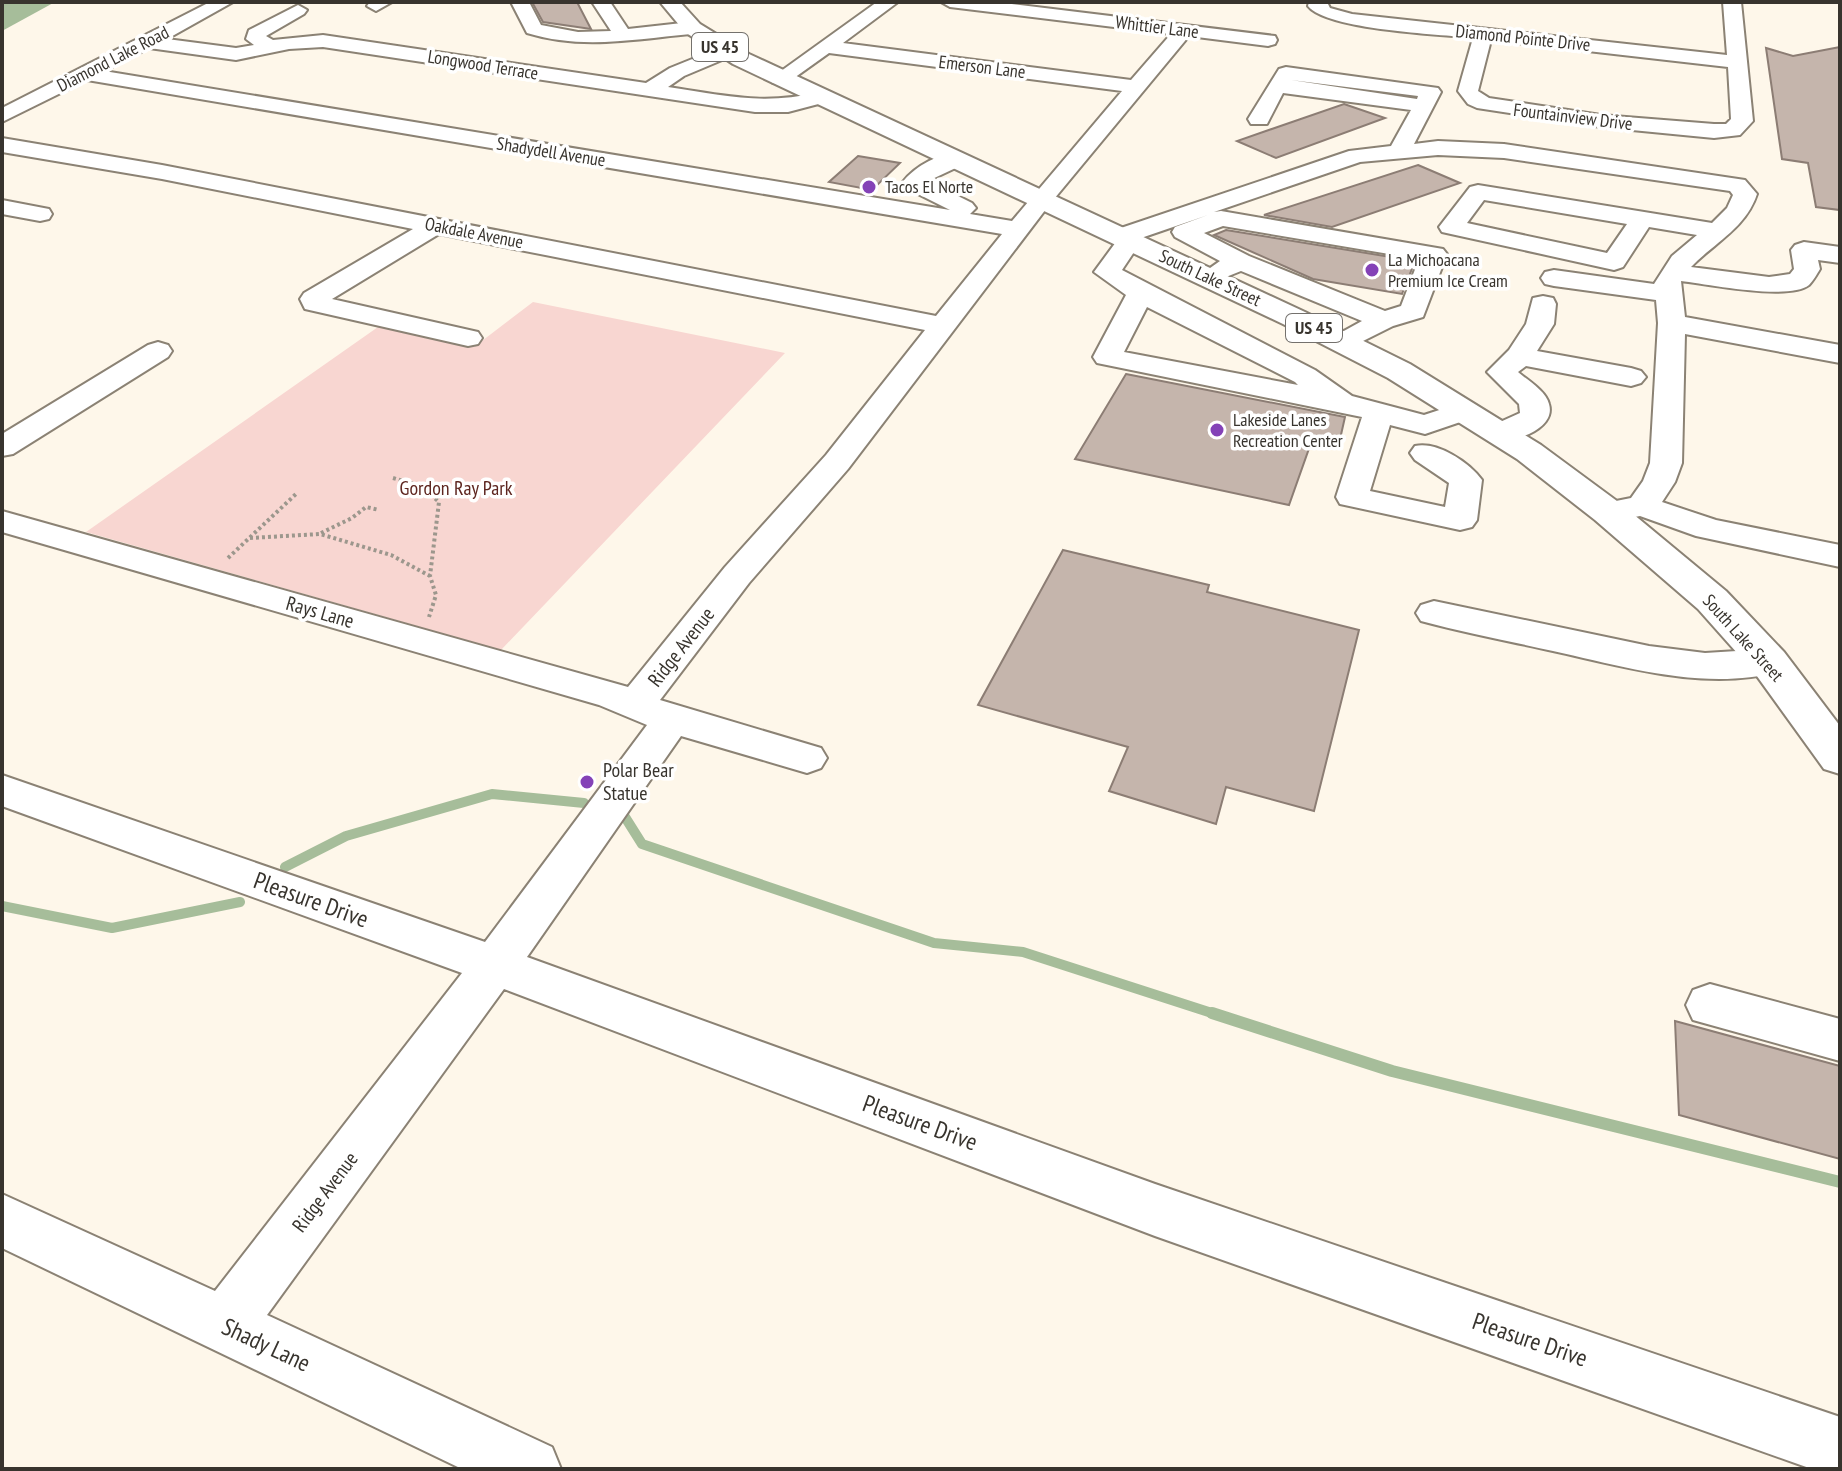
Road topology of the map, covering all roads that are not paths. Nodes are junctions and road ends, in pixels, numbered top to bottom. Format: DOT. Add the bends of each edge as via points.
graph roads {
  1 [pos="224,2"];
  2 [pos="520,2"];
  3 [pos="601,2"];
  4 [pos="670,2"];
  5 [pos="889,2"];
  6 [pos="950,2"];
  7 [pos="1318,2"];
  8 [pos="1732,2"];
  9 [pos="298,10"];
  10 [pos="691,28"];
  11 [pos="1184,30"];
  12 [pos="623,35"];
  13 [pos="1483,35"];
  14 [pos="1268,40"];
  15 [pos="147,42"];
  16 [pos="276,46"];
  17 [pos="826,47"];
  18 [pos="517,51"];
  19 [pos="538,51"];
  20 [pos="561,54"];
  21 [pos="734,55"];
  22 [pos="1737,62"];
  23 [pos="489,66"];
  24 [pos="720,73"];
  25 [pos="84,74"];
  26 [pos="786,82"];
  27 [pos="1138,87"];
  28 [pos="650,90"];
  29 [pos="745,93"];
  30 [pos="819,98"];
  31 [pos="2,116"];
  32 [pos="1259,119"];
  33 [pos="2,145"];
  34 [pos="1453,148"];
  35 [pos="1400,150"];
  36 [pos="954,160"];
  37 [pos="1478,192"];
  38 [pos="1041,200"];
  39 [pos="2,207"];
  40 [pos="40,214"];
  41 [pos="1643,218"];
  42 [pos="1194,220"];
  43 [pos="967,221"];
  44 [pos="436,225"];
  45 [pos="1018,229"];
  46 [pos="1715,231"];
  47 [pos="1126,238"];
  48 [pos="1840,255"];
  49 [pos="1240,261"];
  50 [pos="1209,277"];
  51 [pos="1554,278"];
  52 [pos="1671,283"];
  53 [pos="1141,293"];
  54 [pos="1543,304"];
  55 [pos="1383,320"];
  56 [pos="1672,323"];
  57 [pos="945,326"];
  58 [pos="468,338"];
  59 [pos="1343,343"];
  60 [pos="158,351"];
  61 [pos="1840,354"];
  62 [pos="1520,356"];
  63 [pos="1631,377"];
  64 [pos="1341,402"];
  65 [pos="1464,411"];
  66 [pos="1379,413"];
  67 [pos="1500,434"];
  68 [pos="1425,439"];
  69 [pos="2,447"];
  70 [pos="1625,509"];
  71 [pos="1416,511"];
  72 [pos="2,521"];
  73 [pos="1840,556"];
  74 [pos="1434,613"];
  75 [pos="1769,662"];
  76 [pos="654,712"];
  77 [pos="807,758"];
  78 [pos="1840,758"];
  79 [pos="2,790"];
  80 [pos="495,965"];
  81 [pos="1710,1005"];
  82 [pos="1840,1040"];
  83 [pos="2,1220"];
  84 [pos="225,1325"];
  85 [pos="1840,1448"];
  86 [pos="530,1469"];
  1 -- 15 [label="street, Diamond Lake Road"];
  2 -- 12 [label="street" via="534,29 556,37"];
  3 -- 12 [label="street"];
  4 -- 10 [label="main road, South Lake Street / US 45"];
  5 -- 17 [label="street"];
  6 -- 11 [label="street, Whittier Lane"];
  7 -- 13 [label="street, Diamond Pointe Drive" via="1322,11 1344,17"];
  8 -- 22 [label="street"];
  9 -- 16 [label="street" via="256,34 255,39"];
  10 -- 12 [label="street"];
  10 -- 21 [label="main road, South Lake Street / US 45"];
  11 -- 14 [label="street, Whittier Lane"];
  11 -- 27 [label="street, Ridge Avenue"];
  13 -- 22 [label="street, Diamond Pointe Drive"];
  13 -- 22 [label="street, Fountainview Drive" via="1468,91 1475,100 1669,128 1714,131 1740,125"];
  15 -- 16 [label="street, Longwood Terrace" via="236,54"];
  15 -- 25 [label="street, Diamond Lake Road"];
  16 -- 23 [label="street, Longwood Terrace" via="323,41"];
  17 -- 26 [label="street"];
  17 -- 27 [label="street, Emerson Lane"];
  18 -- 23 [label="street"];
  19 -- 20 [label="street"];
  21 -- 24 [label="street"];
  21 -- 26 [label="main road, South Lake Street / US 45"];
  21 -- 28 [label="street" via="677,72"];
  23 -- 28 [label="street, Longwood Terrace"];
  25 -- 31 [label="street, Diamond Lake Road"];
  25 -- 43 [label="street, Shadydell Avenue"];
  26 -- 29 [label="street"];
  26 -- 30 [label="main road, South Lake Street / US 45"];
  27 -- 38 [label="street, Ridge Avenue"];
  28 -- 29 [label="street, Longwood Terrace"];
  29 -- 30 [label="street, Longwood Terrace" via="788,106"];
  30 -- 36 [label="main road, South Lake Street / US 45"];
  32 -- 35 [label="street" via="1286,73 1431,92"];
  33 -- 44 [label="street, Oakdale Avenue"];
  34 -- 35 [label="street"];
  34 -- 37 [label="street"];
  34 -- 46 [label="street" via="1737,185 1745,194 1743,202"];
  35 -- 42 [label="street" via="1357,156"];
  36 -- 38 [label="main road, South Lake Street / US 45"];
  36 -- 43 [label="street" via="914,183 964,208"];
  37 -- 41 [label="street"];
  37 -- 41 [label="street" via="1451,227 1614,262"];
  38 -- 45 [label="street, Ridge Avenue"];
  38 -- 47 [label="main road, South Lake Street / US 45"];
  39 -- 40 [label="street"];
  41 -- 46 [label="street"];
  42 -- 47 [label="street"];
  42 -- 49 [label="street" via="1184,232"];
  42 -- 55 [label="street" via="1221,218 1434,254 1413,311"];
  43 -- 45 [label="street, Shadydell Avenue"];
  44 -- 57 [label="street, Oakdale Avenue"];
  44 -- 58 [label="street" via="313,299"];
  45 -- 57 [label="street, Ridge Avenue"];
  46 -- 52 [label="street" via="1683,259"];
  47 -- 50 [label="main road, South Lake Street / US 45"];
  47 -- 53 [label="street" via="1107,272"];
  48 -- 52 [label="street" via="1804,250 1807,269 1798,281"];
  49 -- 50 [label="street"];
  49 -- 55 [label="street"];
  50 -- 59 [label="main road, South Lake Street / US 45"];
  51 -- 52 [label="street"];
  52 -- 56 [label="street"];
  53 -- 64 [label="street" via="1305,376"];
  53 -- 64 [label="street" via="1107,357"];
  54 -- 62 [label="street" via="1540,324"];
  55 -- 59 [label="street"];
  56 -- 61 [label="street"];
  56 -- 70 [label="street" via="1666,463 1659,482"];
  57 -- 76 [label="street, Ridge Avenue" via="837,462 737,575"];
  59 -- 65 [label="main road, South Lake Street / US 45"];
  60 -- 69 [label="street"];
  62 -- 63 [label="street"];
  62 -- 67 [label="street" via="1501,372 1534,402 1535,417"];
  64 -- 66 [label="street"];
  65 -- 67 [label="main road, South Lake Street / US 45"];
  65 -- 68 [label="street"];
  66 -- 68 [label="street"];
  66 -- 71 [label="street" via="1352,497"];
  67 -- 70 [label="main road, South Lake Street / US 45"];
  68 -- 71 [label="street"];
  68 -- 71 [label="street" via="1466,480 1460,520"];
  70 -- 73 [label="street"];
  70 -- 75 [label="main road, South Lake Street / US 45"];
  72 -- 76 [label="street, Rays Lane"];
  74 -- 75 [label="street" via="1649,659 1705,666"];
  75 -- 78 [label="main road, South Lake Street / US 45"];
  76 -- 77 [label="street, Rays Lane"];
  76 -- 80 [label="street, Ridge Avenue"];
  79 -- 80 [label="street, Pleasure Drive"];
  80 -- 84 [label="street, Ridge Avenue"];
  80 -- 85 [label="street, Pleasure Drive" via="1155,1210"];
  81 -- 82 [label="street"];
  83 -- 84 [label="street, Shady Lane"];
  84 -- 86 [label="street, Shady Lane"];
}
